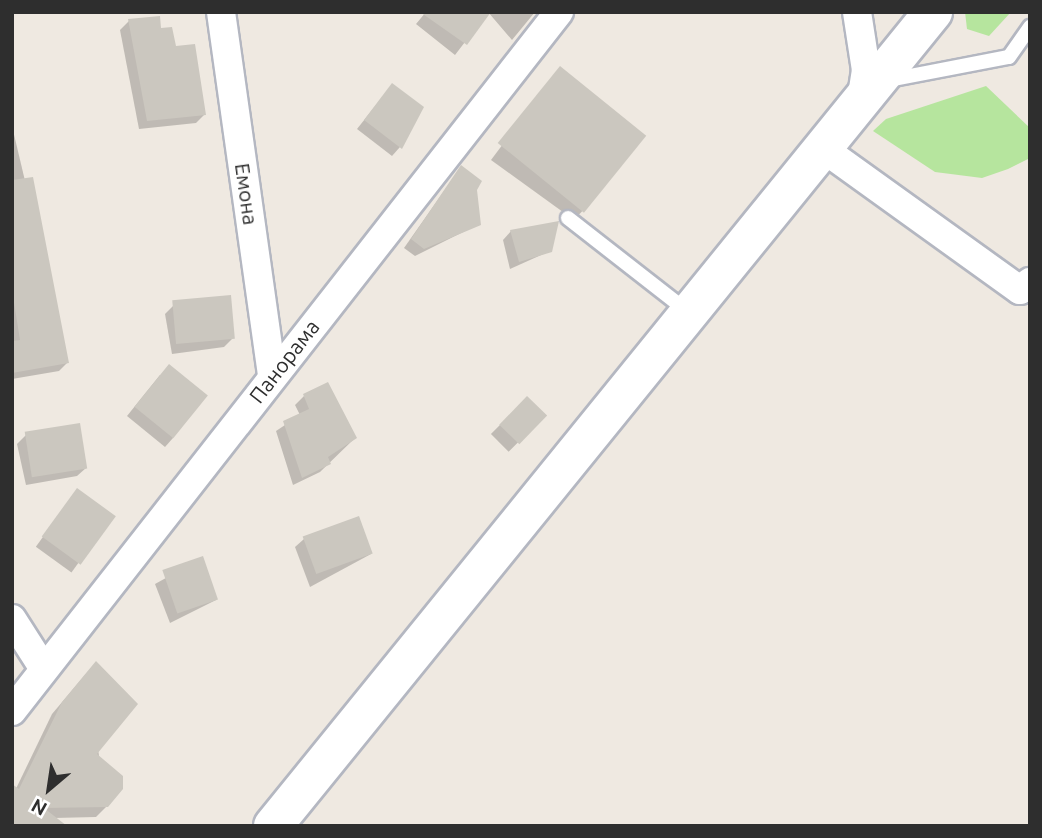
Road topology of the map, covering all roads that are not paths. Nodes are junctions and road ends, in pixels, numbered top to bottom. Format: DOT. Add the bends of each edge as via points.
graph roads {
  1 [pos="221,12"];
  2 [pos="559,12"];
  3 [pos="857,12"];
  4 [pos="933,12"];
  5 [pos="1030,27"];
  6 [pos="871,94"];
  7 [pos="825,150"];
  8 [pos="568,218"];
  9 [pos="1026,292"];
  10 [pos="691,314"];
  11 [pos="272,375"];
  12 [pos="12,619"];
  13 [pos="44,669"];
  14 [pos="12,712"];
  15 [pos="273,826"];
  1 -- 11 [label="street, Емона"];
  2 -- 11 [label="street, Панорама"];
  3 -- 6 [label="street"];
  4 -- 6 [label="main road"];
  5 -- 6 [label="lane" via="1009,57"];
  6 -- 7 [label="main road"];
  7 -- 9 [label="street"];
  7 -- 10 [label="main road"];
  8 -- 10 [label="lane"];
  10 -- 15 [label="main road"];
  11 -- 13 [label="street, Панорама"];
  12 -- 13 [label="street"];
  13 -- 14 [label="street, Панорама"];
}
